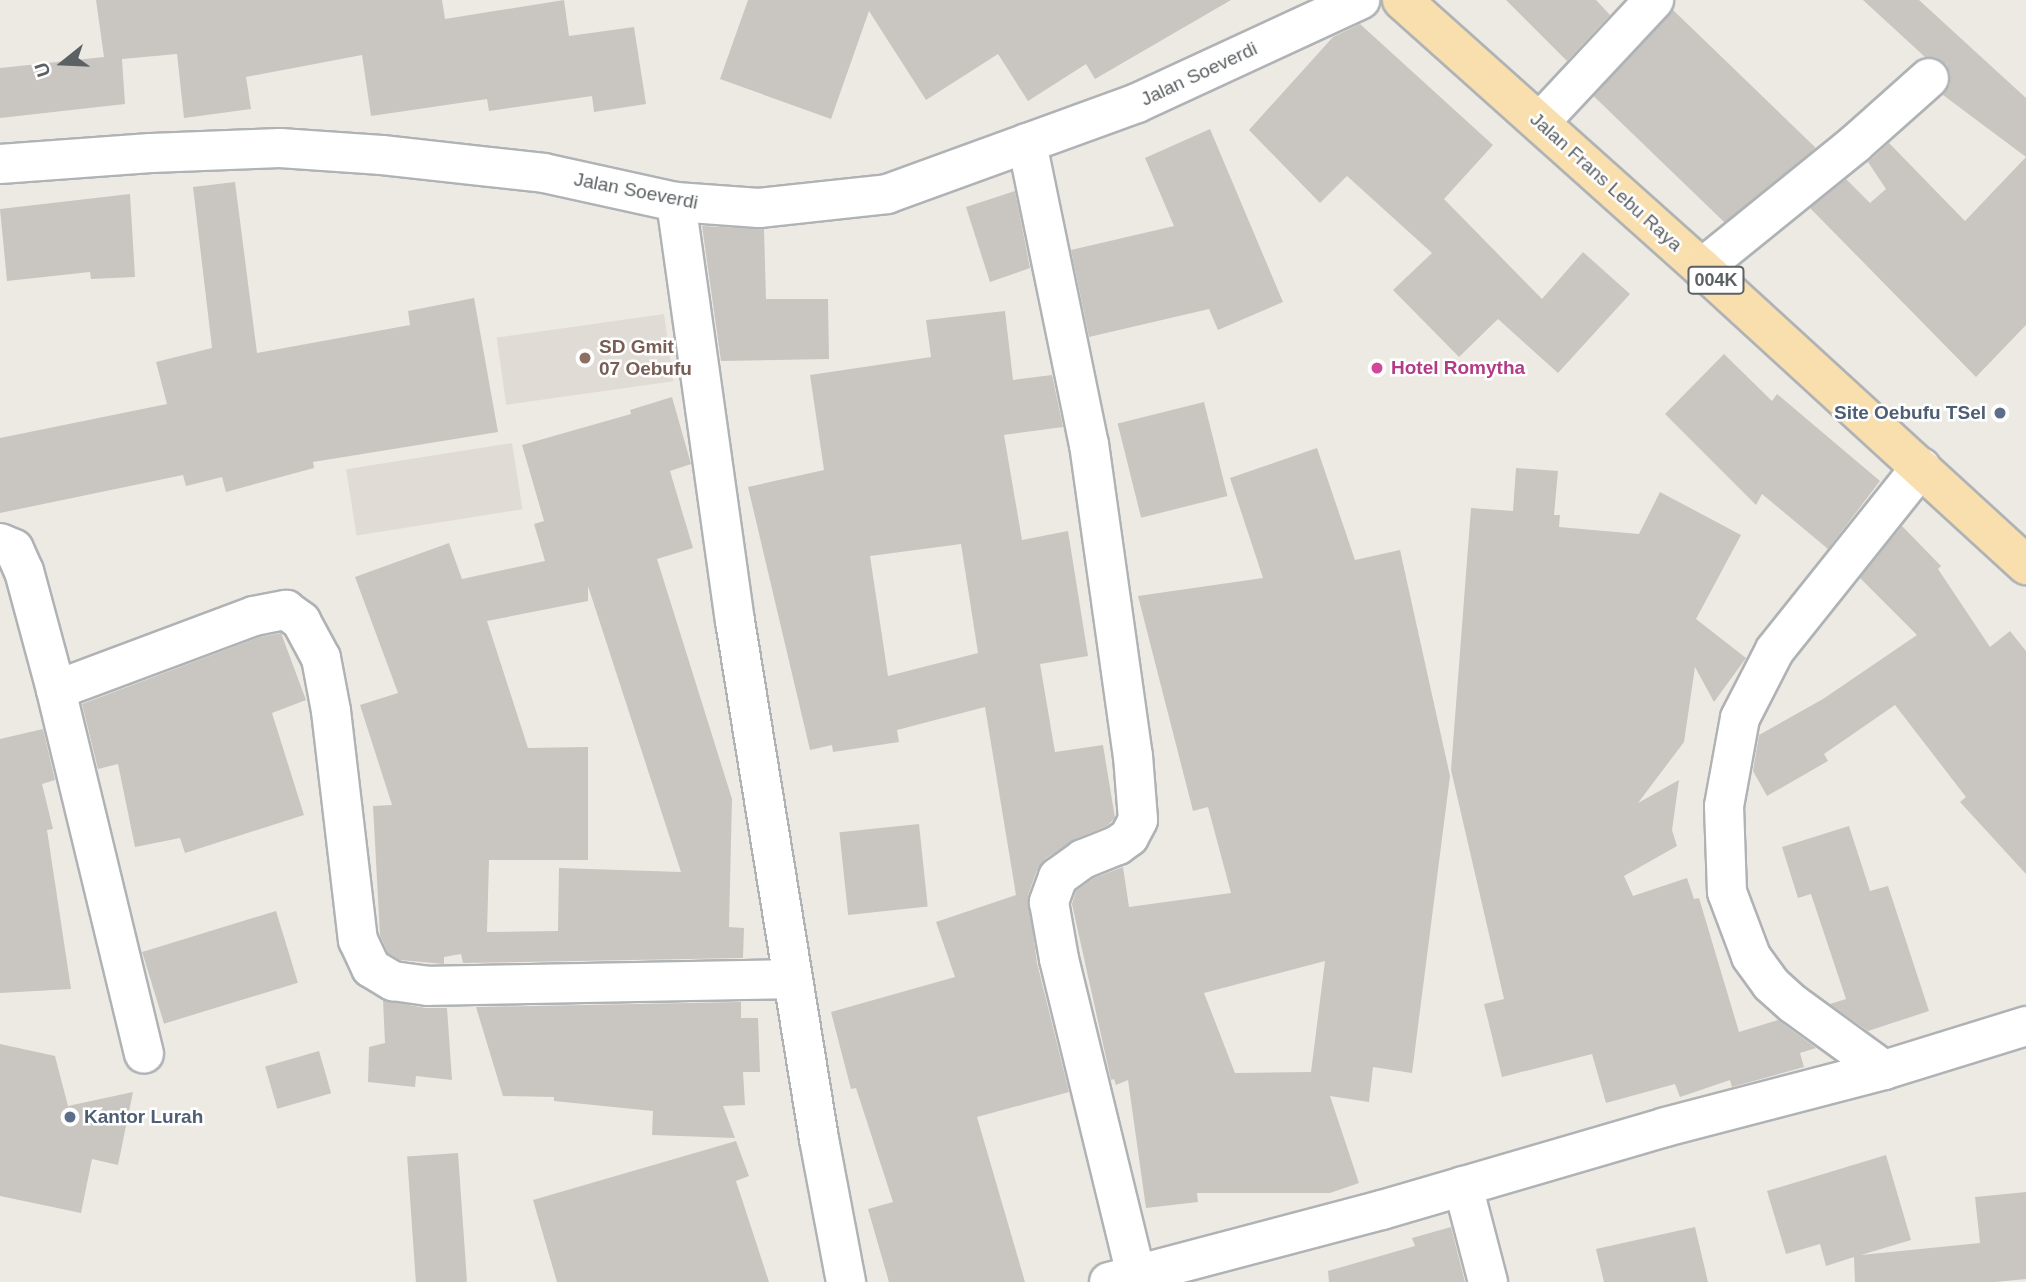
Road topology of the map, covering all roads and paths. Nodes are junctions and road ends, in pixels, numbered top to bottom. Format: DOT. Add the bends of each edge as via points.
graph roads {
  1 [pos="1360,0"];
  2 [pos="1402,0"];
  3 [pos="1654,0"];
  4 [pos="1929,78"];
  5 [pos="1540,122"];
  6 [pos="1027,143"];
  7 [pos="0,164"];
  8 [pos="676,202"];
  9 [pos="1702,268"];
  10 [pos="1921,467"];
  11 [pos="0,543"];
  12 [pos="2026,565"];
  13 [pos="56,690"];
  14 [pos="792,979"];
  15 [pos="2026,1026"];
  16 [pos="144,1053"];
  17 [pos="1884,1070"];
  18 [pos="1463,1186"];
  19 [pos="1123,1279"];
  20 [pos="846,1282"];
  21 [pos="1488,1282"];
  1 -- 6 [label="street, Jalan Soeverdi" via="1137,103"];
  2 -- 5 [label="main road, Jalan Frans Lebu Raya / 004K"];
  3 -- 5 [label="street"];
  4 -- 9 [label="street"];
  5 -- 9 [label="main road, Jalan Frans Lebu Raya / 004K"];
  6 -- 8 [label="street, Jalan Soeverdi" via="887,194 759,208"];
  6 -- 19 [label="street" via="1089,444 1133,756 1138,820 1129,837 1058,877 1049,902"];
  7 -- 8 [label="street, Jalan Soeverdi" via="280,148 544,173"];
  8 -- 14 [label="street" via="735,621"];
  9 -- 10 [label="main road, Jalan Frans Lebu Raya / 004K"];
  10 -- 12 [label="main road, Jalan Frans Lebu Raya / 004K"];
  10 -- 17 [label="street" via="1775,650 1740,718 1724,806 1727,892 1751,956 1793,1004"];
  11 -- 13 [label="street" via="14,549 24,571"];
  13 -- 14 [label="street" via="254,616 286,610 301,621 321,658 358,940 371,968 393,981 428,986"];
  13 -- 16 [label="street"];
  14 -- 20 [label="street"];
  15 -- 17 [label="street"];
  17 -- 18 [label="street"];
  18 -- 19 [label="street"];
  18 -- 21 [label="street"];
}
